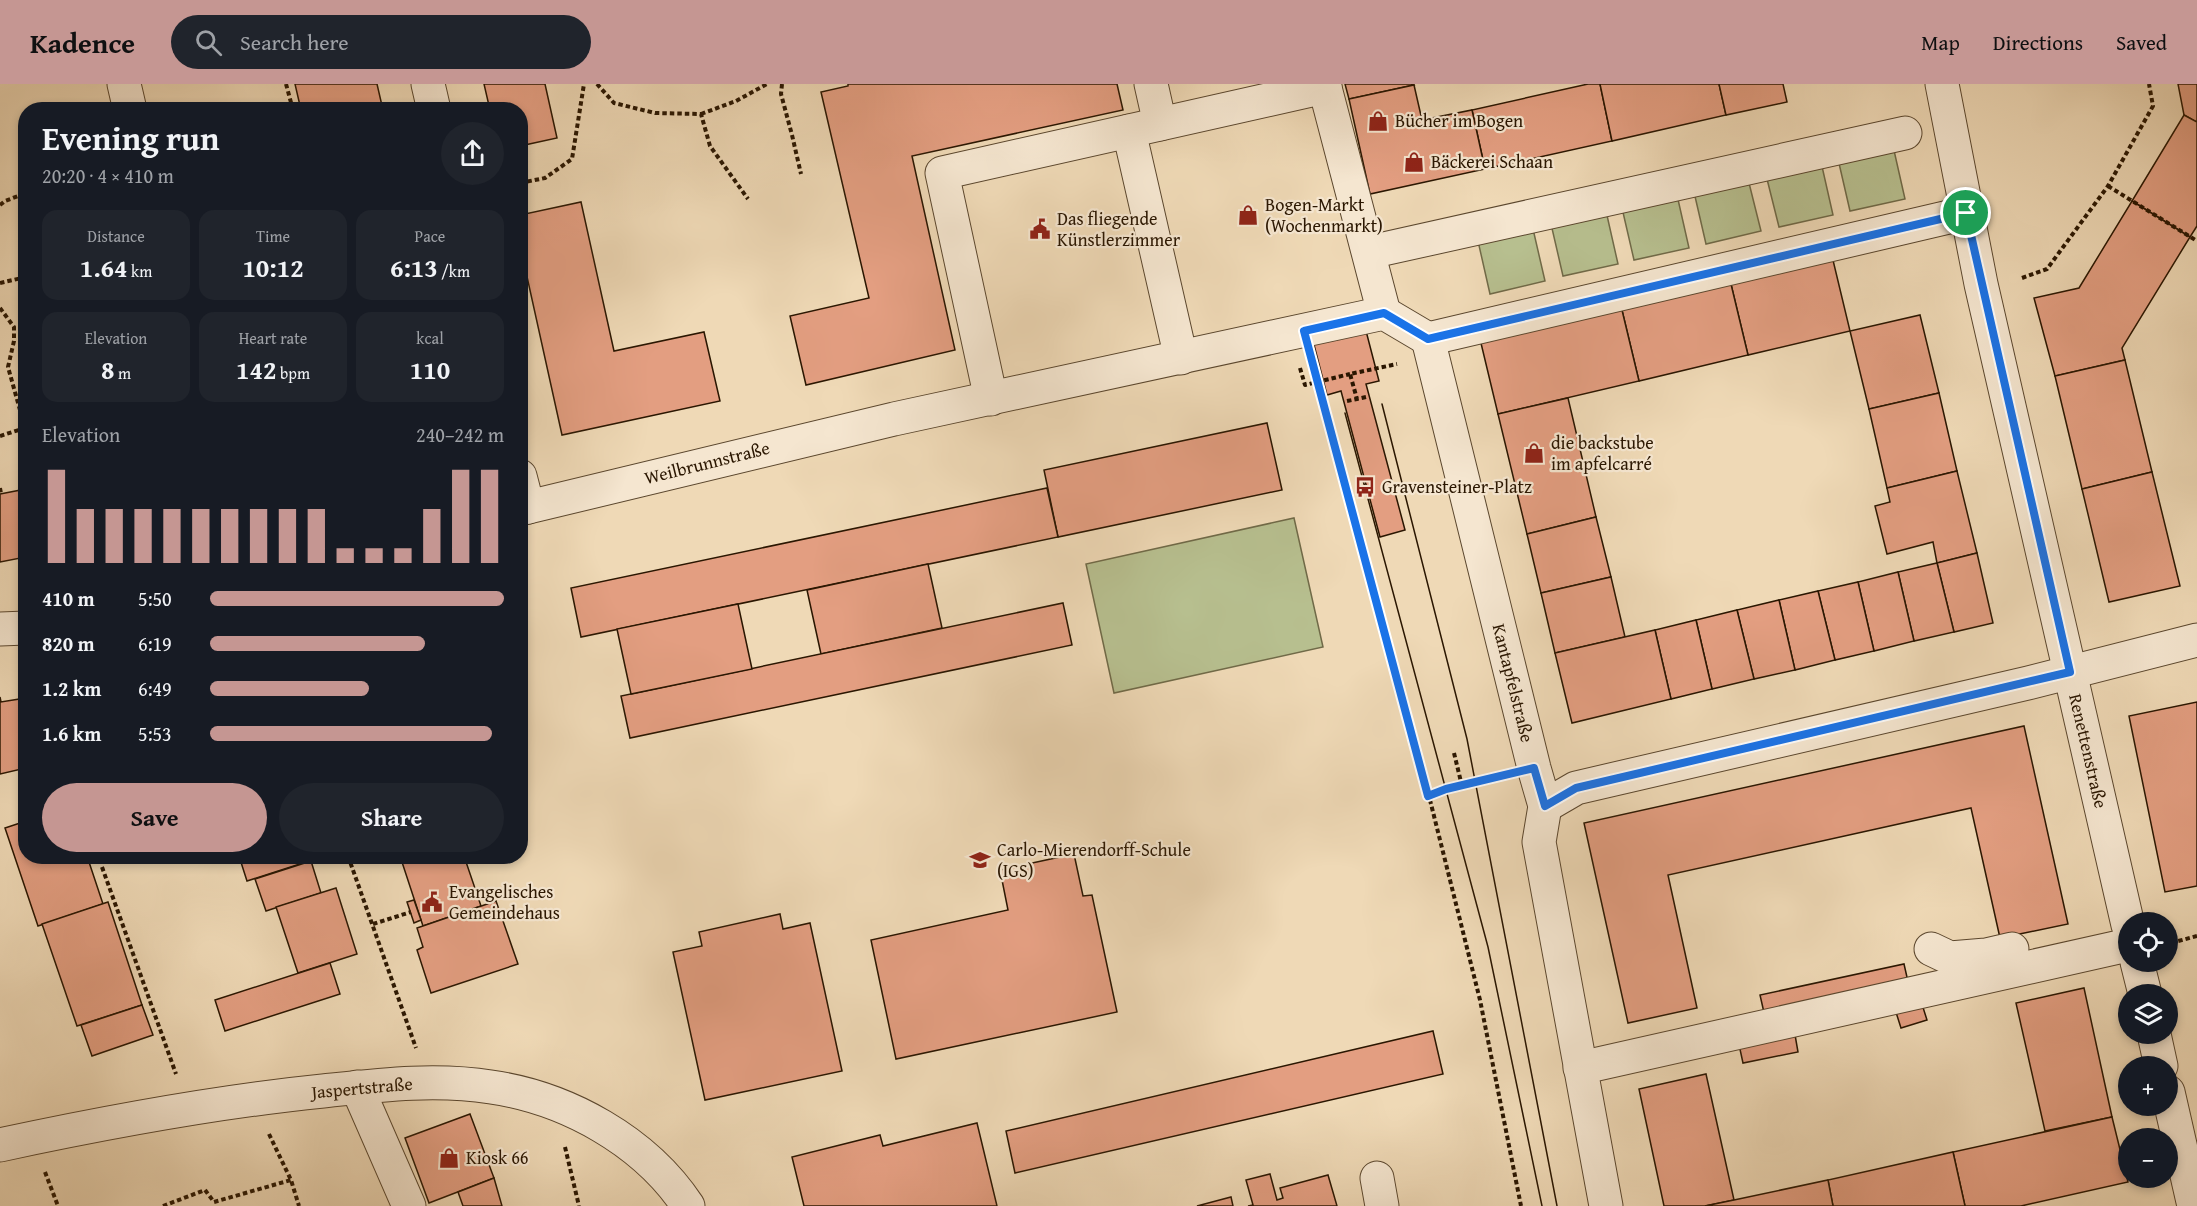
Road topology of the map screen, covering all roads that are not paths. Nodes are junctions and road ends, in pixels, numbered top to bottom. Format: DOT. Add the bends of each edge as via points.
graph roads {
  1 [pos="124,84"];
  2 [pos="428,84"];
  3 [pos="1151,84"];
  4 [pos="1942,84"];
  5 [pos="1325,85"];
  6 [pos="128,102"];
  7 [pos="432,102"];
  8 [pos="1160,124"];
  9 [pos="1129,131"];
  10 [pos="1905,133"];
  11 [pos="1966,213"];
  12 [pos="1370,252"];
  13 [pos="1384,313"];
  14 [pos="1428,339"];
  15 [pos="1181,358"];
  16 [pos="991,399"];
  17 [pos="528,496"];
  18 [pos="18,628"];
  19 [pos="0,629"];
  20 [pos="2197,640"];
  21 [pos="2070,672"];
  22 [pos="1545,806"];
  23 [pos="2125,912"];
  24 [pos="1931,949"];
  25 [pos="2118,952"];
  26 [pos="2118,955"];
  27 [pos="2118,957"];
  28 [pos="1982,1000"];
  29 [pos="1721,1014"];
  30 [pos="1741,1054"];
  31 [pos="1580,1068"];
  32 [pos="357,1088"];
  33 [pos="2173,1116"];
  34 [pos="0,1145"];
  35 [pos="409,1206"];
  36 [pos="688,1206"];
  37 [pos="1606,1206"];
  38 [pos="2194,1206"];
  1 -- 6 [label="street"];
  2 -- 7 [label="street"];
  3 -- 8 [label="street"];
  4 -- 11 [label="street, Renettenstraße"];
  5 -- 8 [label="street"];
  5 -- 12 [label="street"];
  8 -- 9 [label="street"];
  9 -- 15 [label="street"];
  9 -- 16 [label="street" via="942,173"];
  10 -- 12 [label="street"];
  11 -- 14 [label="street"];
  11 -- 21 [label="street, Renettenstraße"];
  12 -- 13 [label="street"];
  13 -- 14 [label="street"];
  13 -- 15 [label="street" via="1305,336"];
  14 -- 22 [label="street, Kantapfelstraße"];
  15 -- 16 [label="street"];
  16 -- 17 [label="street, Weilbrunnstraße"];
  18 -- 19 [label="street"];
  20 -- 21 [label="street"];
  21 -- 22 [label="street" via="1576,788"];
  21 -- 23 [label="street, Renettenstraße"];
  22 -- 31 [label="street, Kantapfelstraße" via="1539,842"];
  24 -- 25 [label="street" via="1950,958"];
  26 -- 31 [label="street"];
  27 -- 28 [label="street"];
  29 -- 31 [label="street"];
  30 -- 31 [label="street"];
  31 -- 37 [label="street, Kantapfelstraße"];
  32 -- 34 [label="street, Jaspertstraße" via="188,1108"];
  32 -- 35 [label="street"];
  32 -- 36 [label="street, Jaspertstraße" via="428,1082 492,1087 554,1103 592,1119 635,1149"];
  33 -- 38 [label="street"];
}
